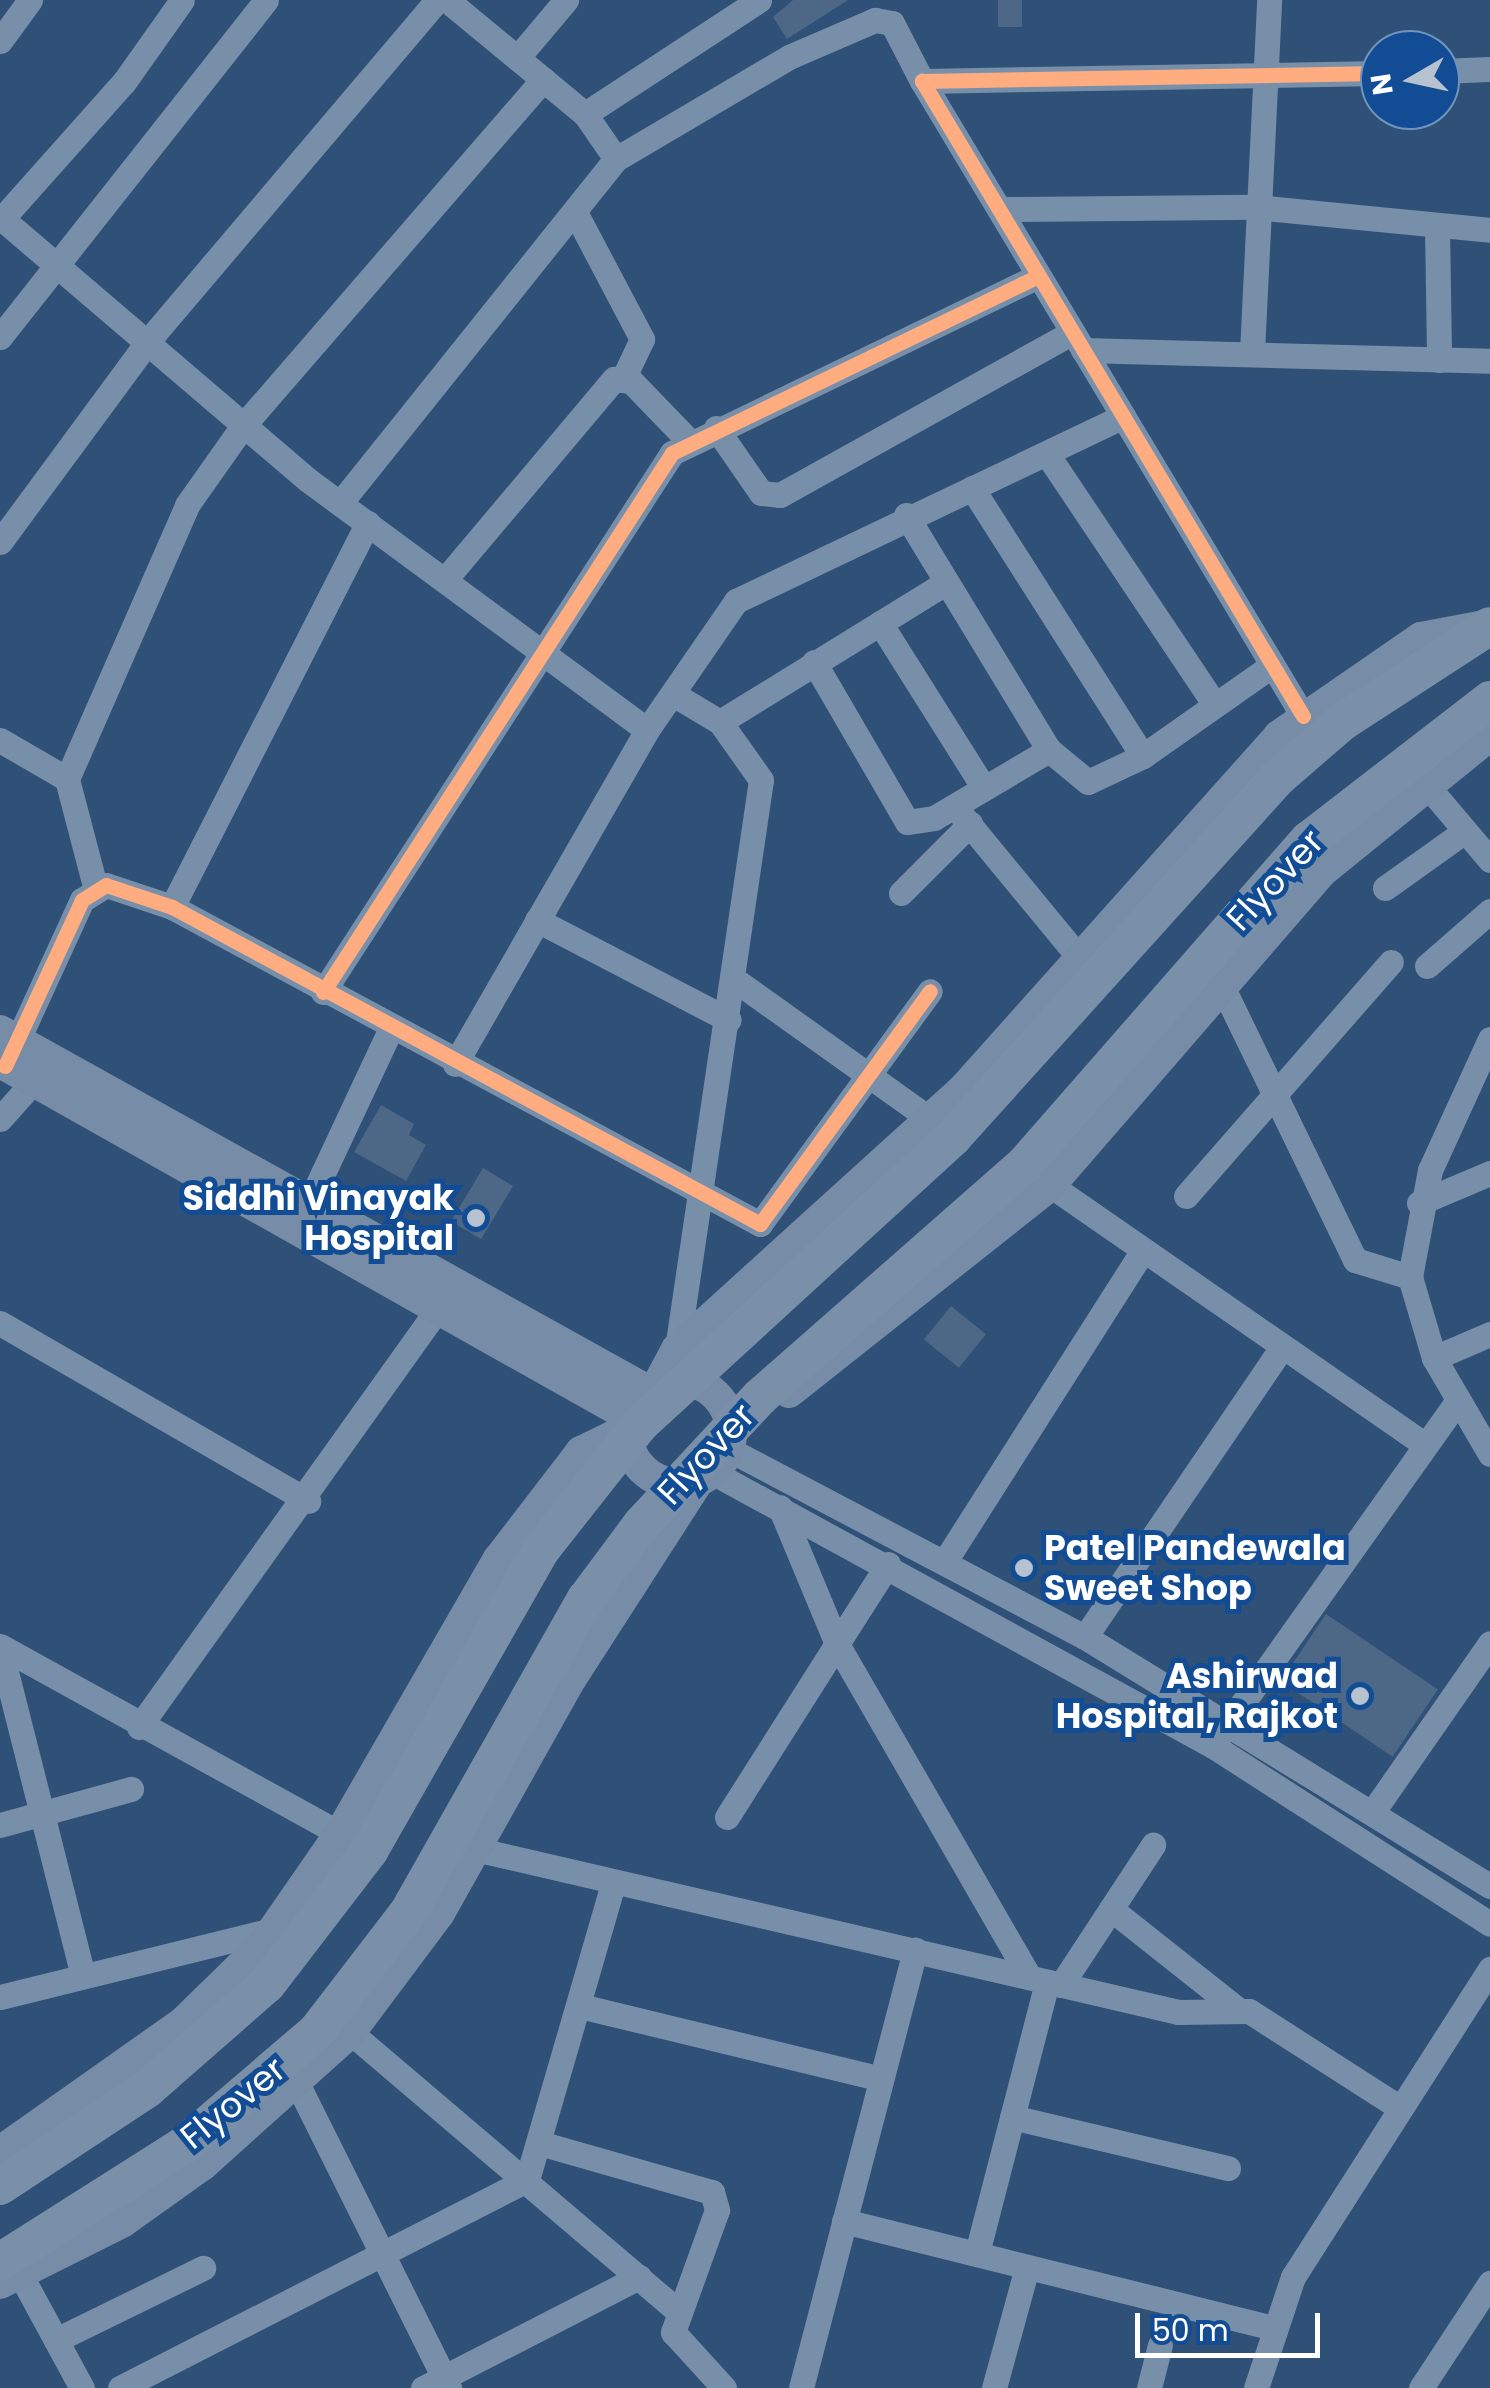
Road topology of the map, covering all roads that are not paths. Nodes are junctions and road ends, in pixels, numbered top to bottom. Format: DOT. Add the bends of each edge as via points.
graph roads {
  1 [pos="30,0"];
  2 [pos="182,0"];
  3 [pos="266,0"];
  4 [pos="438,0"];
  5 [pos="447,0"];
  6 [pos="566,0"];
  7 [pos="759,0"];
  8 [pos="1268,0"];
  9 [pos="0,41"];
  10 [pos="518,58"];
  11 [pos="1490,69"];
  12 [pos="1460,70"];
  13 [pos="1360,73"];
  14 [pos="1264,74"];
  15 [pos="543,79"];
  16 [pos="922,80"];
  17 [pos="585,114"];
  18 [pos="616,159"];
  19 [pos="1256,207"];
  20 [pos="1006,209"];
  21 [pos="575,212"];
  22 [pos="1,219"];
  23 [pos="1436,226"];
  24 [pos="1490,230"];
  25 [pos="56,264"];
  26 [pos="1036,277"];
  27 [pos="0,337"];
  28 [pos="1077,341"];
  29 [pos="148,342"];
  30 [pos="1252,352"];
  31 [pos="1439,360"];
  32 [pos="1490,361"];
  33 [pos="624,377"];
  34 [pos="1124,416"];
  35 [pos="242,427"];
  36 [pos="716,428"];
  37 [pos="688,440"];
  38 [pos="1047,454"];
  39 [pos="972,488"];
  40 [pos="341,502"];
  41 [pos="906,515"];
  42 [pos="368,523"];
  43 [pos="0,542"];
  44 [pos="448,576"];
  45 [pos="945,583"];
  46 [pos="880,624"];
  47 [pos="1490,626"];
  48 [pos="540,648"];
  49 [pos="814,662"];
  50 [pos="1271,666"];
  51 [pos="673,694"];
  52 [pos="1490,700"];
  53 [pos="1215,705"];
  54 [pos="1302,716"];
  55 [pos="720,722"];
  56 [pos="648,730"];
  57 [pos="0,740"];
  58 [pos="1486,745"];
  59 [pos="1050,750"];
  60 [pos="1143,756"];
  61 [pos="67,779"];
  62 [pos="1424,782"];
  63 [pos="984,788"];
  64 [pos="962,815"];
  65 [pos="1465,831"];
  66 [pos="1490,860"];
  67 [pos="95,886"];
  68 [pos="1385,888"];
  69 [pos="901,893"];
  70 [pos="172,907"];
  71 [pos="1490,911"];
  72 [pos="538,920"];
  73 [pos="1077,954"];
  74 [pos="1391,962"];
  75 [pos="1427,966"];
  76 [pos="735,980"];
  77 [pos="1222,984"];
  78 [pos="930,991"];
  79 [pos="323,992"];
  80 [pos="729,1020"];
  81 [pos="390,1030"];
  82 [pos="1490,1039"];
  83 [pos="11,1056"];
  84 [pos="454,1064"];
  85 [pos="870,1078"];
  86 [pos="1274,1095"];
  87 [pos="0,1119"];
  88 [pos="933,1121"];
  89 [pos="1490,1173"];
  90 [pos="1050,1184"];
  91 [pos="698,1192"];
  92 [pos="1186,1196"];
  93 [pos="1419,1203"];
  94 [pos="301,1220"];
  95 [pos="1142,1253"];
  96 [pos="1410,1277"];
  97 [pos="444,1300"];
  98 [pos="0,1323"];
  99 [pos="1490,1334"];
  100 [pos="1282,1347"];
  101 [pos="677,1349"];
  102 [pos="1434,1358"];
  103 [pos="1458,1400"];
  104 [pos="640,1405"];
  105 [pos="1426,1445"];
  106 [pos="1490,1454"];
  107 [pos="717,1460"];
  108 [pos="308,1500"];
  109 [pos="780,1507"];
  110 [pos="945,1561"];
  111 [pos="888,1564"];
  112 [pos="1085,1636"];
  113 [pos="1490,1642"];
  114 [pos="837,1644"];
  115 [pos="0,1647"];
  116 [pos="1229,1723"];
  117 [pos="140,1727"];
  118 [pos="1212,1746"];
  119 [pos="131,1789"];
  120 [pos="1374,1810"];
  121 [pos="41,1814"];
  122 [pos="727,1816"];
  123 [pos="0,1825"];
  124 [pos="340,1834"];
  125 [pos="1153,1845"];
  126 [pos="475,1849"];
  127 [pos="1490,1886"];
  128 [pos="612,1888"];
  129 [pos="1110,1909"];
  130 [pos="1490,1924"];
  131 [pos="276,1930"];
  132 [pos="915,1950"];
  133 [pos="1490,1969"];
  134 [pos="82,1973"];
  135 [pos="1045,1981"];
  136 [pos="0,1997"];
  137 [pos="580,2006"];
  138 [pos="1237,2010"];
  139 [pos="333,2032"];
  140 [pos="882,2079"];
  141 [pos="298,2085"];
  142 [pos="1397,2106"];
  143 [pos="1012,2117"];
  144 [pos="543,2144"];
  145 [pos="0,2152"];
  146 [pos="1228,2168"];
  147 [pos="526,2180"];
  148 [pos="0,2186"];
  149 [pos="844,2221"];
  150 [pos="977,2253"];
  151 [pos="384,2255"];
  152 [pos="1028,2267"];
  153 [pos="203,2268"];
  154 [pos="7,2273"];
  155 [pos="639,2277"];
  156 [pos="1490,2283"];
  157 [pos="680,2314"];
  158 [pos="1273,2328"];
  159 [pos="56,2340"];
  160 [pos="1160,2344"];
  161 [pos="439,2385"];
  162 [pos="82,2388"];
  163 [pos="120,2388"];
  164 [pos="724,2388"];
  165 [pos="801,2388"];
  166 [pos="994,2388"];
  167 [pos="1148,2388"];
  168 [pos="1256,2388"];
  169 [pos="1421,2388"];
  1 -- 9 [label="street"];
  2 -- 22 [label="street" via="124,82"];
  3 -- 25 [label="street"];
  4 -- 29 [label="street"];
  5 -- 10 [label="street"];
  6 -- 10 [label="street"];
  7 -- 17 [label="street"];
  8 -- 14 [label="street"];
  10 -- 15 [label="street"];
  11 -- 12 [label="street"];
  13 -- 14 [label="street"];
  14 -- 16 [label="street"];
  14 -- 19 [label="street"];
  15 -- 17 [label="street"];
  15 -- 35 [label="street"];
  16 -- 18 [label="street" via="892,23 875,20 789,57"];
  16 -- 20 [label="street"];
  17 -- 18 [label="street"];
  18 -- 21 [label="street"];
  19 -- 20 [label="street"];
  19 -- 23 [label="street"];
  19 -- 30 [label="street"];
  20 -- 26 [label="street"];
  21 -- 33 [label="street" via="642,339"];
  21 -- 40 [label="street"];
  22 -- 25 [label="street"];
  23 -- 24 [label="street"];
  23 -- 31 [label="street"];
  25 -- 27 [label="street"];
  25 -- 29 [label="street"];
  26 -- 28 [label="street"];
  26 -- 36 [label="street"];
  28 -- 30 [label="street"];
  28 -- 34 [label="street"];
  28 -- 36 [label="street" via="780,496 761,493"];
  29 -- 35 [label="street"];
  29 -- 43 [label="street"];
  30 -- 31 [label="street"];
  31 -- 32 [label="street"];
  33 -- 37 [label="street"];
  33 -- 44 [label="street" via="607,386"];
  34 -- 38 [label="street"];
  34 -- 50 [label="street"];
  35 -- 40 [label="street"];
  35 -- 61 [label="street" via="170,537"];
  36 -- 37 [label="street"];
  37 -- 48 [label="street"];
  38 -- 39 [label="street"];
  38 -- 53 [label="street"];
  39 -- 41 [label="street"];
  39 -- 60 [label="street"];
  40 -- 42 [label="street"];
  41 -- 45 [label="street"];
  41 -- 51 [label="street" via="736,602"];
  42 -- 44 [label="street"];
  42 -- 70 [label="street"];
  44 -- 48 [label="street"];
  45 -- 46 [label="street"];
  45 -- 59 [label="street"];
  46 -- 49 [label="street"];
  46 -- 63 [label="street"];
  47 -- 54 [label="main road" via="1422,638"];
  47 -- 148 [label="highway, Flyover, bridge" via="1342,722 1276,779 966,1124 640,1424 540,1551 368,1852 267,1984 147,2089"];
  48 -- 56 [label="street"];
  48 -- 79 [label="street"];
  49 -- 55 [label="street"];
  49 -- 64 [label="street" via="907,822"];
  50 -- 53 [label="street"];
  50 -- 54 [label="street"];
  51 -- 55 [label="street"];
  51 -- 56 [label="street"];
  52 -- 139 [label="highway, Flyover, bridge" via="1309,840 1025,1164 760,1397 642,1524 586,1599"];
  53 -- 60 [label="street"];
  54 -- 73 [label="main road"];
  55 -- 76 [label="street" via="761,780"];
  56 -- 72 [label="street"];
  57 -- 61 [label="street"];
  58 -- 62 [label="main road"];
  59 -- 60 [label="street" via="1088,782"];
  59 -- 63 [label="street"];
  61 -- 67 [label="street"];
  62 -- 65 [label="street"];
  62 -- 77 [label="main road" via="1322,871"];
  63 -- 64 [label="street"];
  64 -- 69 [label="street"];
  64 -- 73 [label="street"];
  65 -- 66 [label="street"];
  65 -- 68 [label="street"];
  67 -- 70 [label="street"];
  67 -- 83 [label="street"];
  70 -- 79 [label="street"];
  71 -- 75 [label="street"];
  72 -- 80 [label="street"];
  72 -- 84 [label="street"];
  73 -- 88 [label="main road"];
  74 -- 86 [label="street"];
  76 -- 80 [label="street"];
  76 -- 85 [label="street"];
  77 -- 86 [label="street"];
  77 -- 90 [label="main road"];
  78 -- 85 [label="street"];
  79 -- 81 [label="street"];
  80 -- 91 [label="street"];
  81 -- 84 [label="street"];
  81 -- 94 [label="street"];
  82 -- 93 [label="street"];
  83 -- 87 [label="street"];
  83 -- 94 [label="main road"];
  84 -- 91 [label="street"];
  85 -- 88 [label="street"];
  85 -- 91 [label="street" via="768,1219 750,1223"];
  86 -- 92 [label="street"];
  86 -- 96 [label="street" via="1355,1260"];
  88 -- 101 [label="main road"];
  89 -- 93 [label="street"];
  90 -- 95 [label="street"];
  90 -- 107 [label="main road"];
  91 -- 101 [label="street"];
  93 -- 96 [label="street"];
  94 -- 97 [label="main road"];
  95 -- 100 [label="street"];
  95 -- 110 [label="street"];
  96 -- 102 [label="street"];
  97 -- 104 [label="main road"];
  97 -- 108 [label="street"];
  98 -- 108 [label="street"];
  99 -- 102 [label="street"];
  100 -- 105 [label="street"];
  100 -- 112 [label="street"];
  101 -- 104 [label="main road"];
  102 -- 103 [label="street"];
  103 -- 105 [label="street"];
  103 -- 106 [label="street"];
  104 -- 107 [label="main road" via="649,1475"];
  104 -- 107 [label="main road" via="706,1387 726,1411"];
  104 -- 124 [label="main road" via="581,1452 499,1559"];
  105 -- 116 [label="street"];
  107 -- 109 [label="street"];
  107 -- 110 [label="street"];
  107 -- 126 [label="main road"];
  108 -- 117 [label="street"];
  109 -- 111 [label="street"];
  109 -- 114 [label="street"];
  110 -- 112 [label="street"];
  111 -- 114 [label="street"];
  111 -- 118 [label="street"];
  112 -- 116 [label="street"];
  113 -- 120 [label="street"];
  114 -- 122 [label="street"];
  114 -- 135 [label="street"];
  115 -- 117 [label="street"];
  115 -- 121 [label="street"];
  116 -- 118 [label="street"];
  116 -- 120 [label="street"];
  117 -- 124 [label="street"];
  118 -- 130 [label="street"];
  119 -- 121 [label="street"];
  120 -- 127 [label="street"];
  121 -- 123 [label="street"];
  121 -- 134 [label="street"];
  124 -- 131 [label="main road"];
  125 -- 129 [label="street"];
  126 -- 128 [label="street"];
  126 -- 139 [label="main road"];
  128 -- 132 [label="street"];
  128 -- 137 [label="street"];
  129 -- 135 [label="street"];
  129 -- 138 [label="street"];
  131 -- 134 [label="street"];
  131 -- 145 [label="main road" via="182,2023"];
  132 -- 135 [label="street"];
  132 -- 140 [label="street"];
  133 -- 142 [label="street"];
  134 -- 136 [label="street"];
  135 -- 138 [label="street" via="1196,2015"];
  135 -- 143 [label="street"];
  137 -- 140 [label="street"];
  137 -- 144 [label="street"];
  138 -- 142 [label="street"];
  139 -- 141 [label="main road"];
  139 -- 147 [label="street"];
  139 -- 154 [label="highway, Flyover"];
  140 -- 149 [label="street"];
  141 -- 151 [label="street"];
  141 -- 154 [label="main road" via="122,2222"];
  142 -- 158 [label="street" via="1293,2277"];
  143 -- 146 [label="street"];
  143 -- 150 [label="street"];
  144 -- 147 [label="street"];
  144 -- 157 [label="street" via="712,2192 717,2210"];
  147 -- 151 [label="street"];
  147 -- 155 [label="street"];
  149 -- 150 [label="street"];
  149 -- 165 [label="street"];
  150 -- 152 [label="street"];
  151 -- 161 [label="street"];
  151 -- 163 [label="street"];
  152 -- 158 [label="street"];
  152 -- 166 [label="street"];
  153 -- 159 [label="street"];
  154 -- 159 [label="street"];
  155 -- 157 [label="street"];
  155 -- 161 [label="street"];
  156 -- 169 [label="street"];
  157 -- 164 [label="street" via="673,2332"];
  158 -- 168 [label="street"];
  159 -- 162 [label="street"];
  160 -- 167 [label="street"];
}
